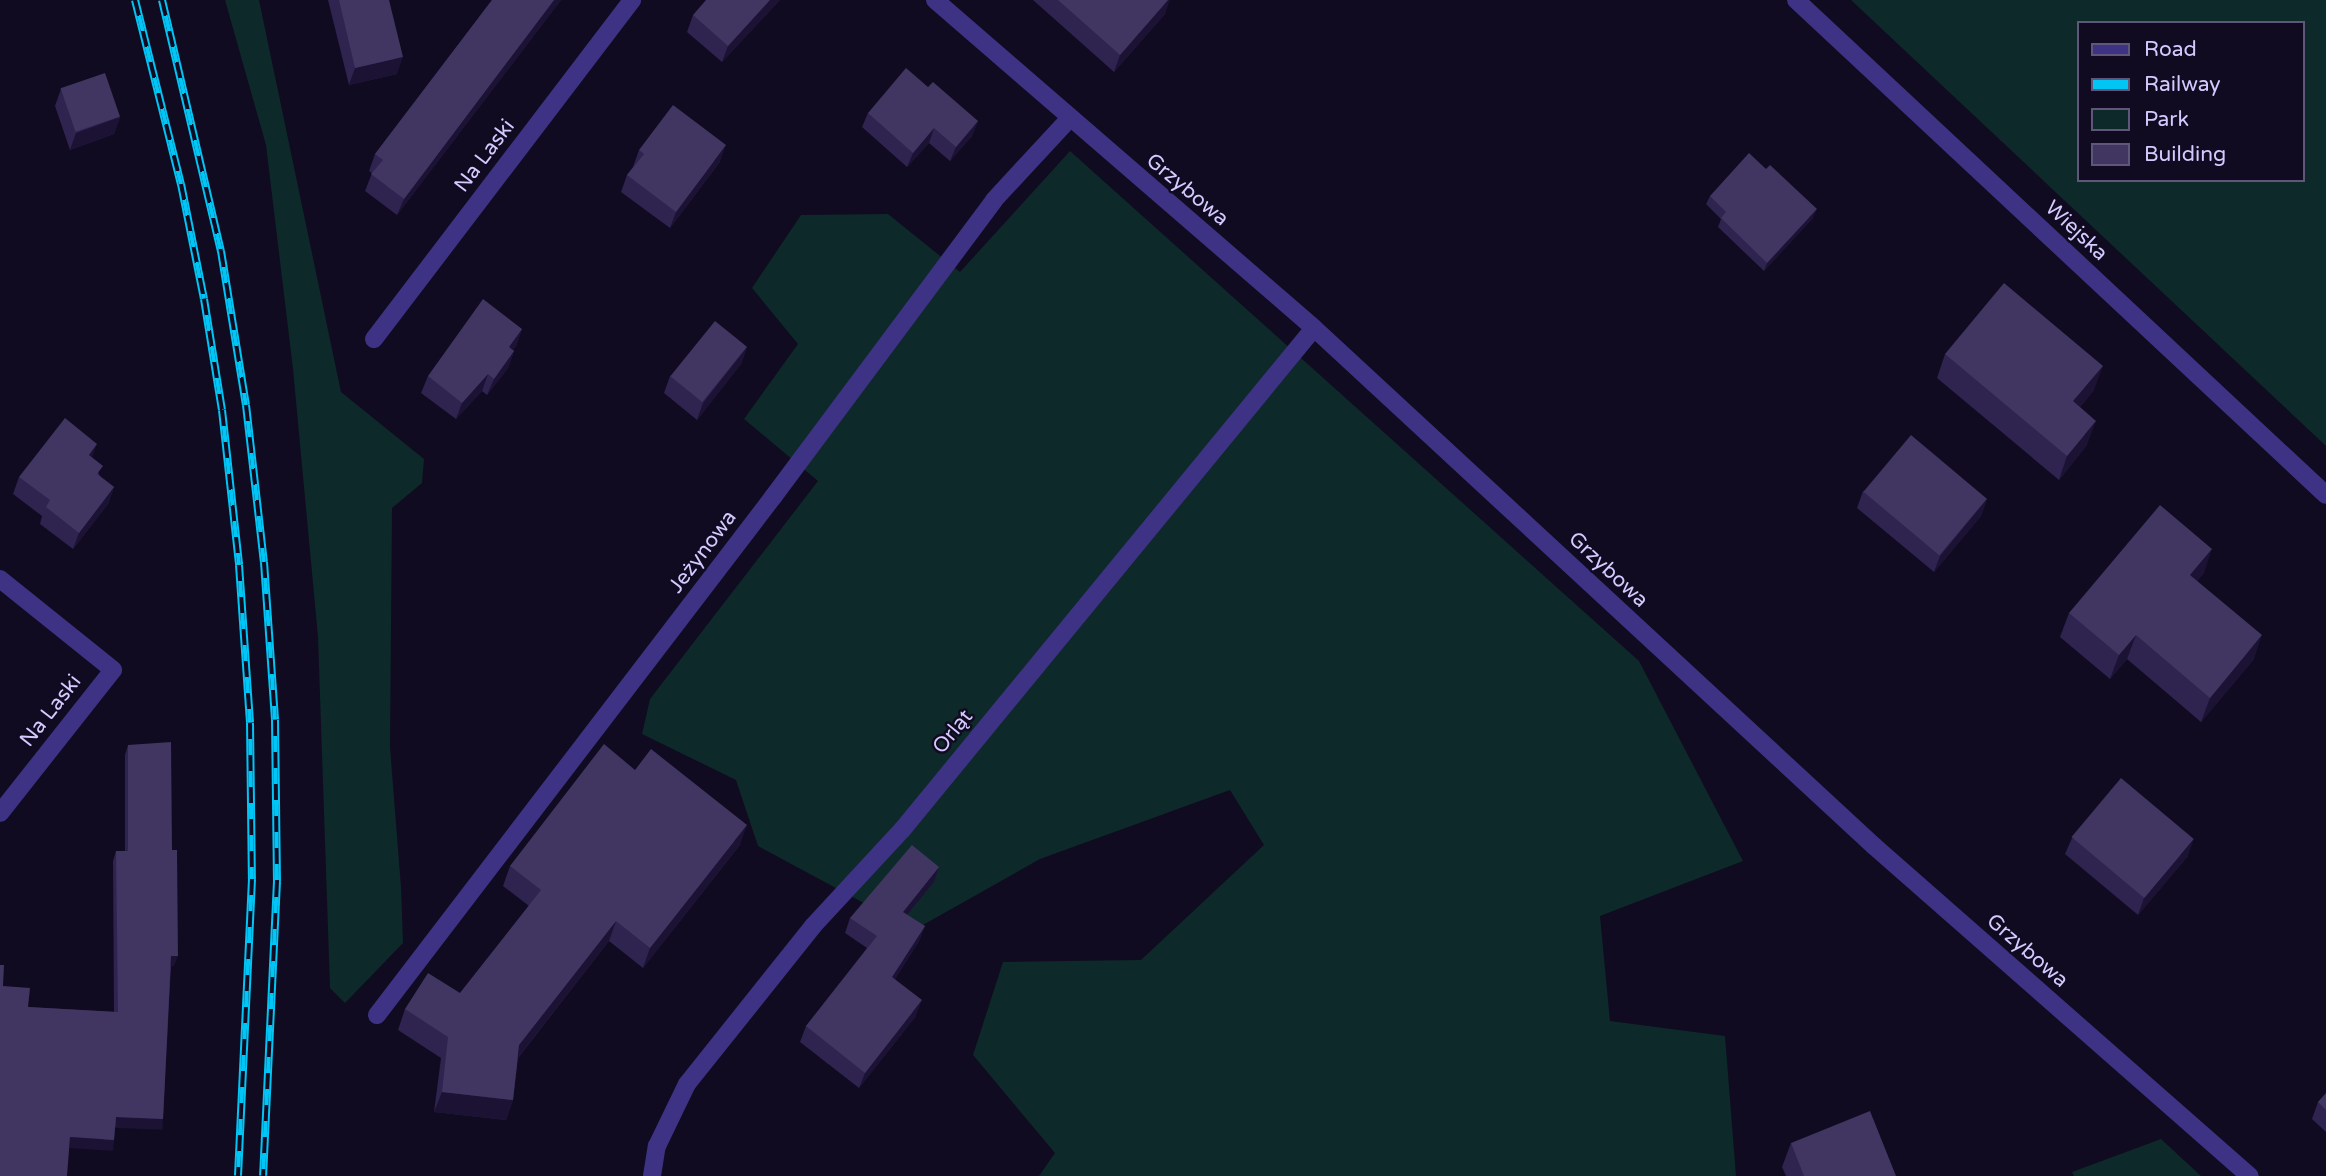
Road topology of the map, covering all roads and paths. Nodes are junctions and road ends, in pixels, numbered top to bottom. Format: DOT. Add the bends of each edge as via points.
graph roads {
  1 [pos="632,0"];
  2 [pos="935,0"];
  3 [pos="1796,0"];
  4 [pos="1069,119"];
  5 [pos="1314,328"];
  6 [pos="374,339"];
  7 [pos="2326,495"];
  8 [pos="0,579"];
  9 [pos="0,813"];
  10 [pos="377,1015"];
  11 [pos="652,1176"];
  12 [pos="2249,1176"];
  1 -- 6 [label="street, Na Laski"];
  2 -- 4 [label="street, Grzybowa"];
  3 -- 7 [label="street, Wiejska"];
  4 -- 5 [label="street, Grzybowa"];
  4 -- 10 [label="street, Jeżynowa" via="994,200"];
  5 -- 11 [label="street, Orląt" via="902,831 813,926 687,1084 657,1146"];
  5 -- 12 [label="street, Grzybowa" via="1874,846"];
  8 -- 9 [label="street, Na Laski" via="113,670"];
}
